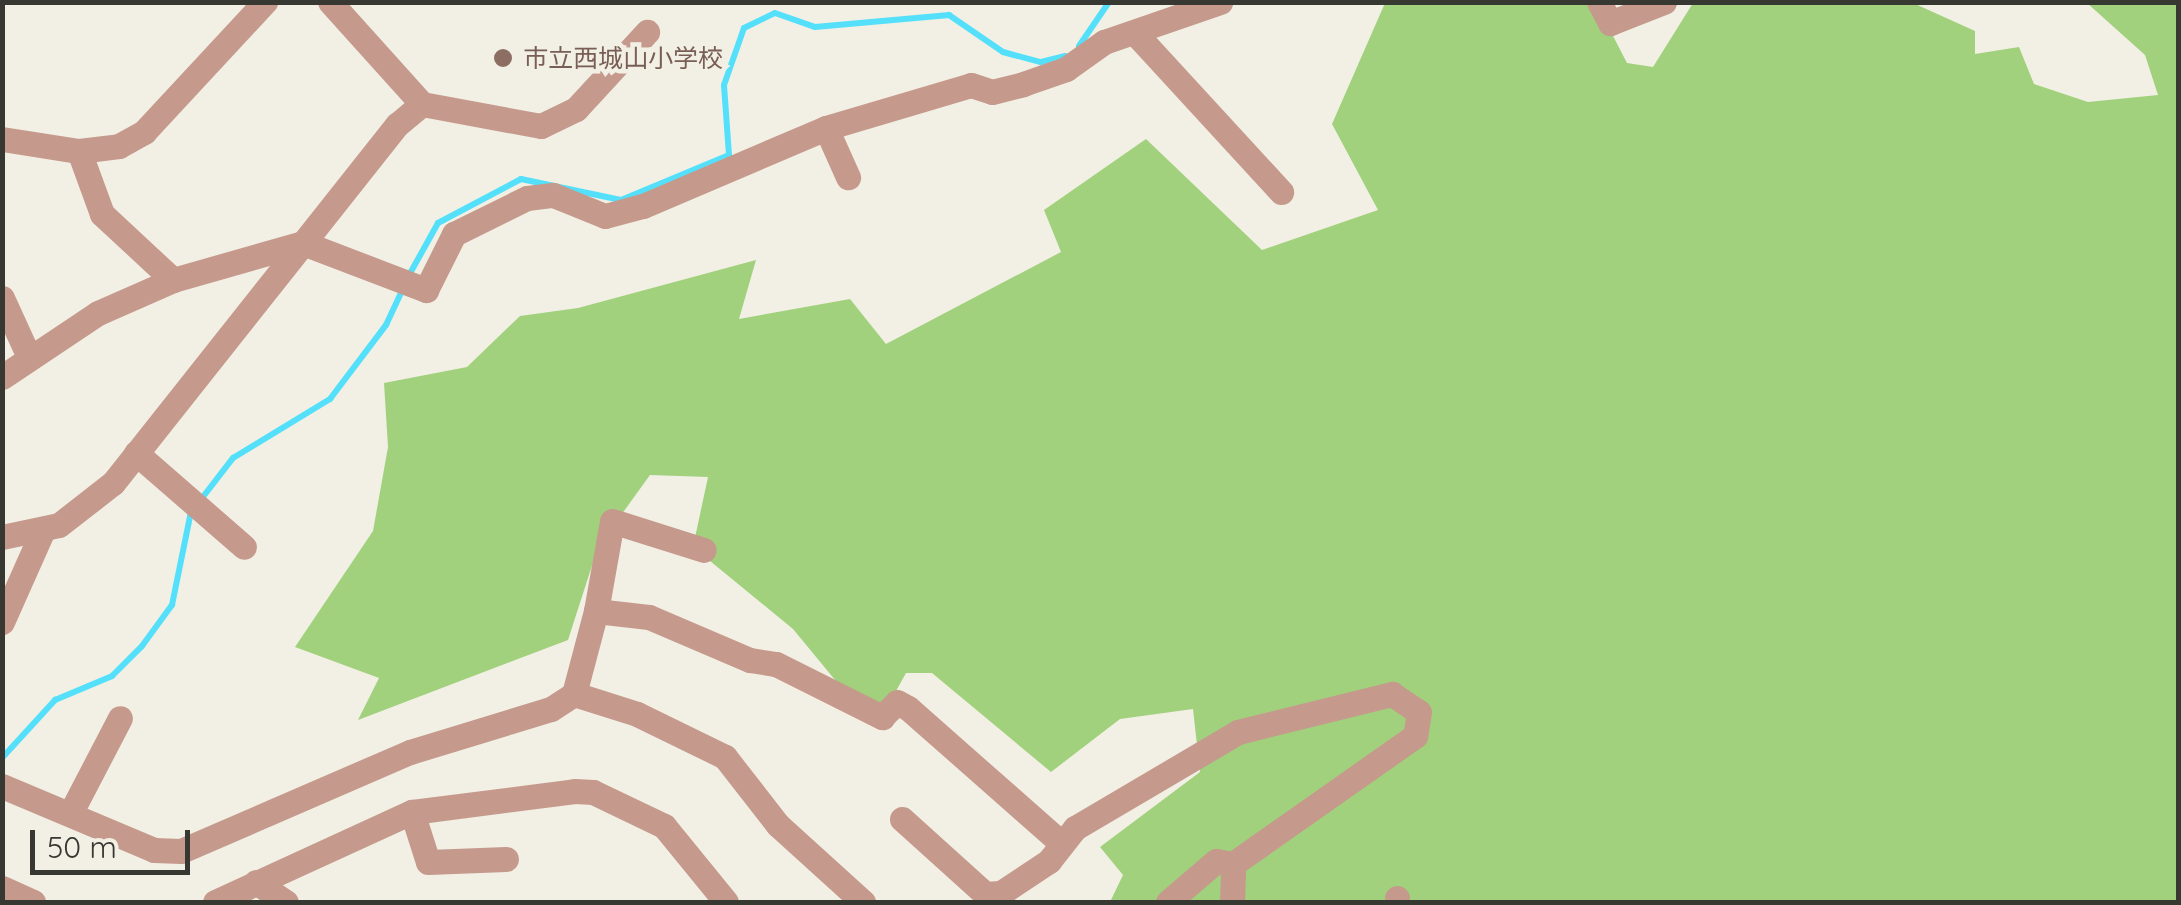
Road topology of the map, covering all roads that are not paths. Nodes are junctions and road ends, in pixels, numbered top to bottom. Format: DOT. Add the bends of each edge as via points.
graph roads {
  1 [pos="265,2"];
  2 [pos="330,2"];
  3 [pos="1220,2"];
  4 [pos="1599,2"];
  5 [pos="1664,2"];
  6 [pos="647,32"];
  7 [pos="1135,33"];
  8 [pos="422,104"];
  9 [pos="826,128"];
  10 [pos="2,139"];
  11 [pos="79,151"];
  12 [pos="848,177"];
  13 [pos="1281,192"];
  14 [pos="303,243"];
  15 [pos="173,280"];
  16 [pos="2,298"];
  17 [pos="29,357"];
  18 [pos="2,377"];
  19 [pos="136,453"];
  20 [pos="43,530"];
  21 [pos="2,537"];
  22 [pos="244,546"];
  23 [pos="704,550"];
  24 [pos="596,611"];
  25 [pos="2,622"];
  26 [pos="574,694"];
  27 [pos="120,718"];
  28 [pos="4,787"];
  29 [pos="412,812"];
  30 [pos="70,814"];
  31 [pos="902,819"];
  32 [pos="1060,844"];
  33 [pos="506,860"];
  34 [pos="1233,864"];
  35 [pos="256,882"];
  36 [pos="2,888"];
  37 [pos="998,899"];
  38 [pos="32,902"];
  39 [pos="215,902"];
  40 [pos="286,902"];
  41 [pos="726,902"];
  42 [pos="863,902"];
  43 [pos="1168,902"];
  44 [pos="1232,902"];
  1 -- 11 [label="street" via="144,132 119,146"];
  2 -- 8 [label="street"];
  3 -- 7 [label="street"];
  4 -- 5 [label="street" via="1610,24"];
  6 -- 8 [label="street" via="576,109 541,126"];
  7 -- 9 [label="street" via="1023,84 992,92 971,85"];
  7 -- 13 [label="street"];
  8 -- 14 [label="street" via="398,124"];
  9 -- 12 [label="street"];
  9 -- 14 [label="street" via="606,216 553,194 483,215 454,234 426,290"];
  10 -- 11 [label="street"];
  11 -- 15 [label="street" via="102,214"];
  14 -- 15 [label="street"];
  14 -- 19 [label="street"];
  15 -- 17 [label="street" via="98,313"];
  16 -- 17 [label="street"];
  17 -- 18 [label="street"];
  19 -- 20 [label="street" via="88,507"];
  19 -- 22 [label="street"];
  20 -- 21 [label="street"];
  20 -- 25 [label="street"];
  23 -- 24 [label="street" via="612,521"];
  24 -- 26 [label="street"];
  24 -- 32 [label="street" via="649,617 750,660 776,664 882,717 897,702"];
  26 -- 30 [label="street" via="550,709 410,752 181,852 154,850"];
  26 -- 42 [label="street" via="638,714 726,757 778,825"];
  27 -- 30 [label="street"];
  28 -- 30 [label="street"];
  29 -- 33 [label="street" via="428,862"];
  29 -- 35 [label="street"];
  29 -- 41 [label="street" via="594,792 664,826"];
  31 -- 37 [label="street" via="984,894"];
  32 -- 34 [label="street" via="1238,732 1392,694 1419,712 1415,736"];
  32 -- 37 [label="street"];
  34 -- 43 [label="street" via="1216,861"];
  34 -- 44 [label="street"];
  35 -- 39 [label="street"];
  35 -- 40 [label="street"];
  36 -- 38 [label="street"];
}
